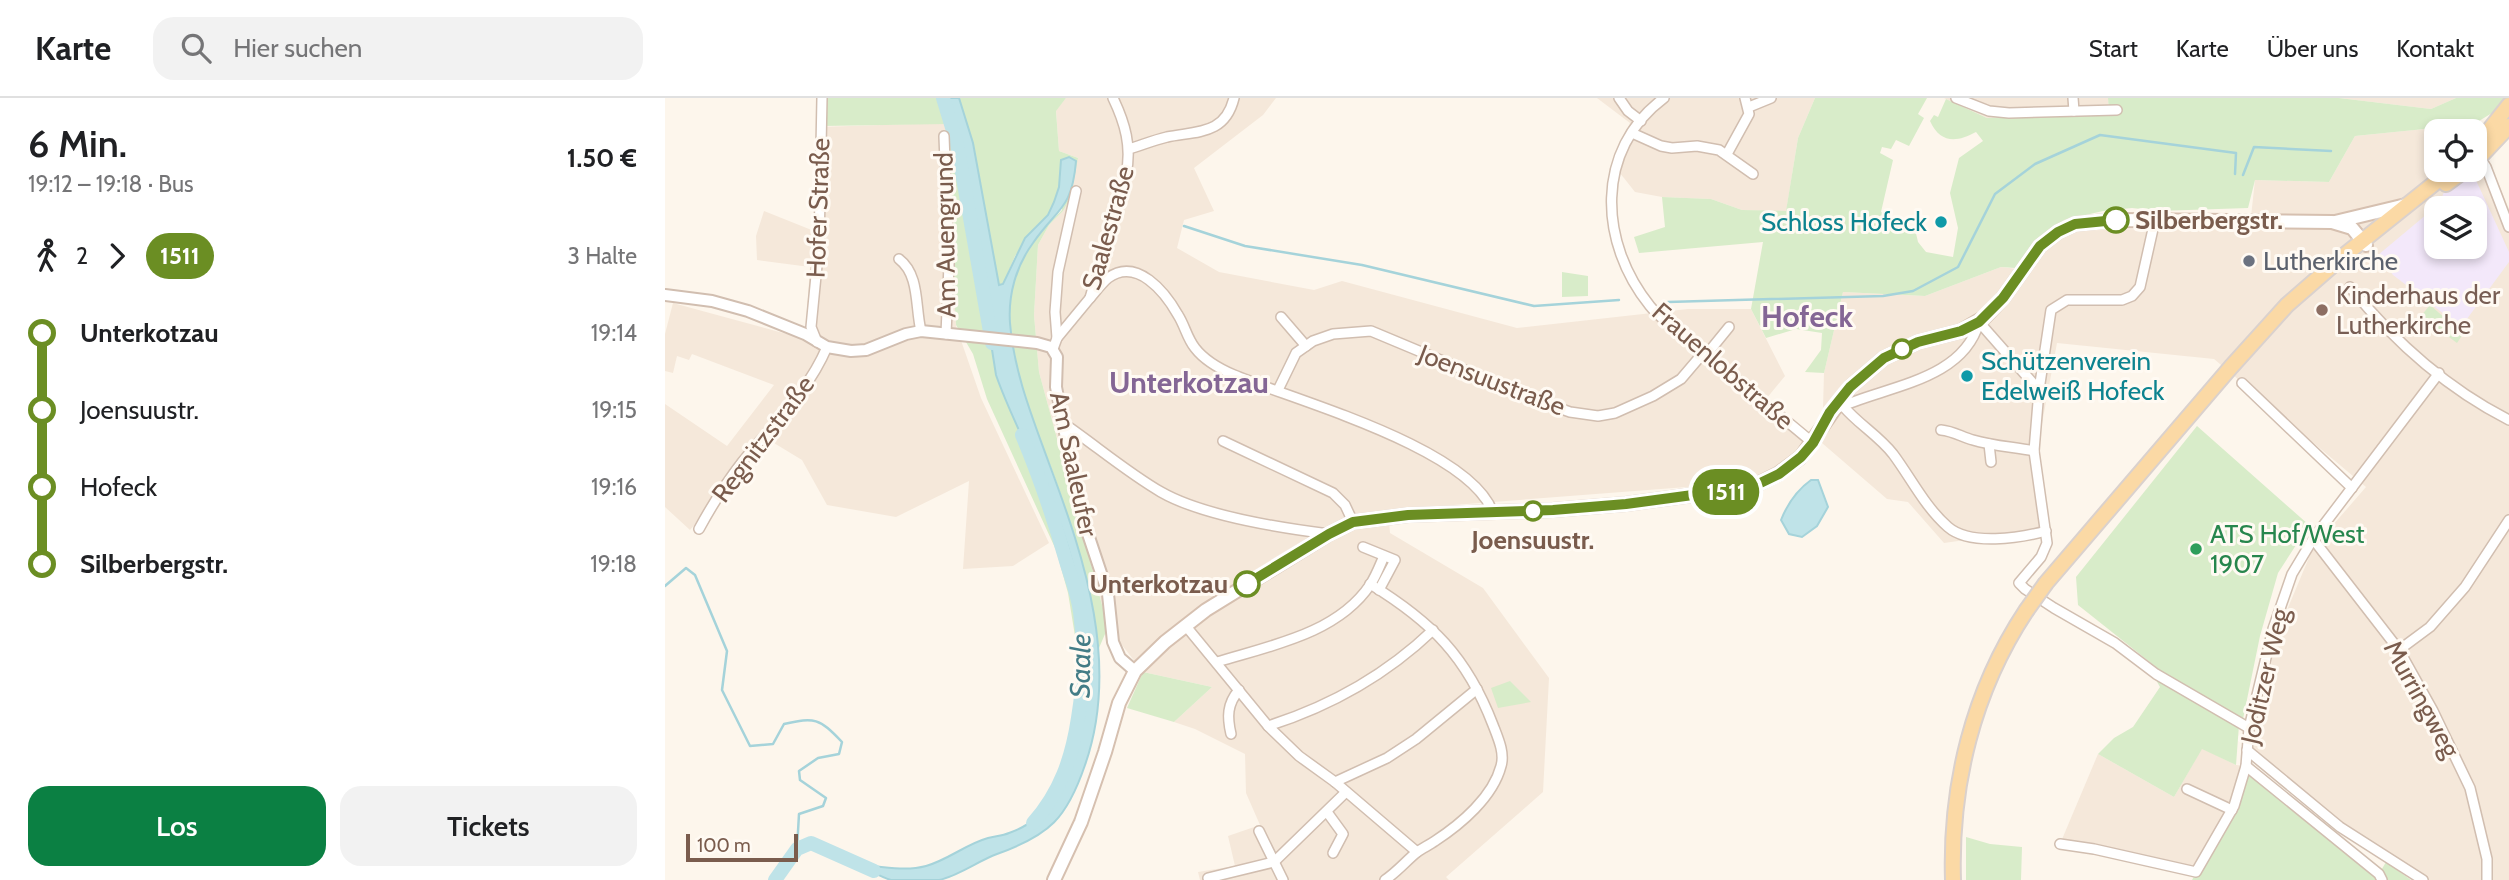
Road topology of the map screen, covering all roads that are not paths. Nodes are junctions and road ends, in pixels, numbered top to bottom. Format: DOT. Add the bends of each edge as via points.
graph roads {
  1 [pos="821,98"];
  2 [pos="1113,98"];
  3 [pos="1234,98"];
  4 [pos="1619,98"];
  5 [pos="1664,98"];
  6 [pos="1771,98"];
  7 [pos="1957,98"];
  8 [pos="2073,98"];
  9 [pos="1747,103"];
  10 [pos="2509,105"];
  11 [pos="2117,110"];
  12 [pos="2074,111"];
  13 [pos="1641,121"];
  14 [pos="2509,126"];
  15 [pos="1632,133"];
  16 [pos="944,136"];
  17 [pos="2487,138"];
  18 [pos="2487,145"];
  19 [pos="1129,149"];
  20 [pos="1727,155"];
  21 [pos="1753,174"];
  22 [pos="2487,179"];
  23 [pos="2436,182"];
  24 [pos="2448,182"];
  25 [pos="1076,191"];
  26 [pos="2406,205"];
  27 [pos="2155,220"];
  28 [pos="2332,222"];
  29 [pos="2509,227"];
  30 [pos="2364,242"];
  31 [pos="899,259"];
  32 [pos="2350,287"];
  33 [pos="665,295"];
  34 [pos="1090,298"];
  35 [pos="1281,317"];
  36 [pos="812,319"];
  37 [pos="1979,322"];
  38 [pos="1729,327"];
  39 [pos="799,331"];
  40 [pos="921,331"];
  41 [pos="951,334"];
  42 [pos="1055,344"];
  43 [pos="823,345"];
  44 [pos="1306,345"];
  45 [pos="1706,353"];
  46 [pos="2439,373"];
  47 [pos="2242,383"];
  48 [pos="1278,390"];
  49 [pos="2039,390"];
  50 [pos="1843,406"];
  51 [pos="1830,412"];
  52 [pos="2509,420"];
  53 [pos="1063,423"];
  54 [pos="1941,430"];
  55 [pos="1223,441"];
  56 [pos="1813,443"];
  57 [pos="1989,444"];
  58 [pos="2034,451"];
  59 [pos="1991,463"];
  60 [pos="2352,488"];
  61 [pos="1493,513"];
  62 [pos="2509,520"];
  63 [pos="1353,522"];
  64 [pos="699,529"];
  65 [pos="2046,531"];
  66 [pos="1327,534"];
  67 [pos="2313,539"];
  68 [pos="1363,547"];
  69 [pos="1375,587"];
  70 [pos="1185,625"];
  71 [pos="1433,630"];
  72 [pos="2399,650"];
  73 [pos="1217,662"];
  74 [pos="1135,671"];
  75 [pos="1477,688"];
  76 [pos="1239,690"];
  77 [pos="1268,726"];
  78 [pos="2249,728"];
  79 [pos="1231,734"];
  80 [pos="2247,750"];
  81 [pos="2246,766"];
  82 [pos="1335,782"];
  83 [pos="2187,789"];
  84 [pos="1346,792"];
  85 [pos="2232,810"];
  86 [pos="1327,811"];
  87 [pos="1259,831"];
  88 [pos="2060,844"];
  89 [pos="1417,852"];
  90 [pos="1333,853"];
  91 [pos="1274,862"];
  92 [pos="1208,878"];
  93 [pos="1054,880"];
  94 [pos="1283,880"];
  95 [pos="1385,880"];
  96 [pos="1953,880"];
  97 [pos="2382,880"];
  98 [pos="2423,880"];
  99 [pos="2487,880"];
  1 -- 36 [label="street, Hofer Straße" via="819,245"];
  2 -- 19 [label="street, Saalestraße"];
  3 -- 19 [label="street" via="1228,114 1215,127"];
  4 -- 13 [label="street"];
  5 -- 13 [label="street, Frauenlobstraße"];
  6 -- 9 [label="street"];
  7 -- 12 [label="street" via="1989,111"];
  8 -- 12 [label="street"];
  9 -- 20 [label="street" via="1749,114"];
  10 -- 17 [label="main road"];
  11 -- 12 [label="street"];
  13 -- 15 [label="street, Frauenlobstraße"];
  14 -- 18 [label="main road"];
  15 -- 20 [label="street" via="1661,146 1710,147"];
  15 -- 45 [label="street, Frauenlobstraße" via="1621,153 1610,202 1620,253 1651,307"];
  16 -- 41 [label="street, Am Auengrund"];
  19 -- 34 [label="street, Saalestraße"];
  20 -- 21 [label="street"];
  22 -- 29 [label="street"];
  23 -- 26 [label="main road"];
  24 -- 30 [label="main road"];
  25 -- 42 [label="street, Am Saaleufer" via="1058,272"];
  26 -- 28 [label="main road"];
  26 -- 30 [label="main road"];
  27 -- 28 [label="main road"];
  27 -- 37 [label="main road" via="2075,224 2058,232 2040,246 2003,298"];
  27 -- 49 [label="street" via="2140,287 2132,296 2067,300 2051,310"];
  28 -- 30 [label="main road" via="2350,227"];
  30 -- 96 [label="main road, bridge" via="2287,306 2025,611 1995,665 1969,735 1955,802"];
  31 -- 40 [label="street" via="911,273"];
  32 -- 46 [label="street" via="2392,335"];
  33 -- 39 [label="street" via="712,301"];
  34 -- 42 [label="street, Saalestraße"];
  34 -- 48 [label="street" via="1107,279 1128,270 1151,281 1197,350 1212,363"];
  35 -- 44 [label="street"];
  36 -- 39 [label="street"];
  36 -- 43 [label="street, Hofer Straße" via="813,334"];
  37 -- 49 [label="street"];
  37 -- 50 [label="street" via="1969,344 1944,366"];
  37 -- 51 [label="main road" via="1884,358 1850,387"];
  38 -- 45 [label="street, Joensuustraße"];
  39 -- 43 [label="street"];
  40 -- 41 [label="street"];
  40 -- 43 [label="street" via="866,350"];
  41 -- 42 [label="street"];
  42 -- 53 [label="street, Am Saaleufer"];
  43 -- 64 [label="street, Regnitzstraße" via="817,368 718,495"];
  44 -- 45 [label="street, Joensuustraße" via="1332,334 1371,331 1536,400 1598,416 1625,410 1653,396 1681,379"];
  44 -- 48 [label="street" via="1296,353"];
  45 -- 56 [label="street, Frauenlobstraße"];
  46 -- 52 [label="street" via="2486,409"];
  46 -- 60 [label="street, Joditzer Weg"];
  47 -- 60 [label="street"];
  48 -- 61 [label="street" via="1394,436 1458,471 1485,497"];
  49 -- 58 [label="street"];
  50 -- 51 [label="street"];
  50 -- 65 [label="street" via="1892,453 1950,529 1991,539"];
  51 -- 56 [label="main road"];
  53 -- 66 [label="street" via="1161,492 1192,506"];
  53 -- 74 [label="street, Am Saaleufer" via="1088,534 1108,594 1113,642 1120,658"];
  54 -- 57 [label="street"];
  55 -- 63 [label="street" via="1333,493"];
  56 -- 61 [label="main road" via="1779,474 1735,491"];
  57 -- 58 [label="street"];
  57 -- 59 [label="street"];
  58 -- 65 [label="street"];
  60 -- 67 [label="street, Joditzer Weg"];
  61 -- 63 [label="main road"];
  62 -- 72 [label="street" via="2465,587 2431,627"];
  63 -- 66 [label="main road"];
  65 -- 78 [label="street" via="2045,551 2021,586"];
  66 -- 70 [label="main road"];
  67 -- 72 [label="street, Murringweg"];
  67 -- 78 [label="street, Joditzer Weg" via="2292,574 2273,629"];
  68 -- 69 [label="street" via="1395,560"];
  69 -- 71 [label="street"];
  69 -- 73 [label="street" via="1306,634"];
  70 -- 73 [label="street"];
  70 -- 74 [label="main road"];
  71 -- 75 [label="street" via="1465,665"];
  71 -- 77 [label="street" via="1391,668 1352,691"];
  72 -- 99 [label="street, Murringweg" via="2470,788 2487,859"];
  73 -- 76 [label="street"];
  74 -- 93 [label="main road" via="1119,703 1080,823"];
  75 -- 82 [label="street" via="1416,739"];
  75 -- 89 [label="street" via="1500,742 1501,766 1480,803"];
  76 -- 77 [label="street"];
  76 -- 79 [label="street" via="1229,707"];
  77 -- 82 [label="street"];
  78 -- 80 [label="street, Joditzer Weg"];
  80 -- 81 [label="street, Joditzer Weg"];
  80 -- 98 [label="street" via="2340,827"];
  81 -- 85 [label="street, Joditzer Weg"];
  81 -- 97 [label="street"];
  82 -- 84 [label="street"];
  83 -- 85 [label="street"];
  84 -- 86 [label="street"];
  84 -- 89 [label="street"];
  85 -- 88 [label="street, Joditzer Weg" via="2196,872"];
  86 -- 90 [label="street" via="1343,834"];
  86 -- 91 [label="street"];
  87 -- 91 [label="street"];
  89 -- 95 [label="street"];
  91 -- 92 [label="street"];
  91 -- 94 [label="street"];
}
